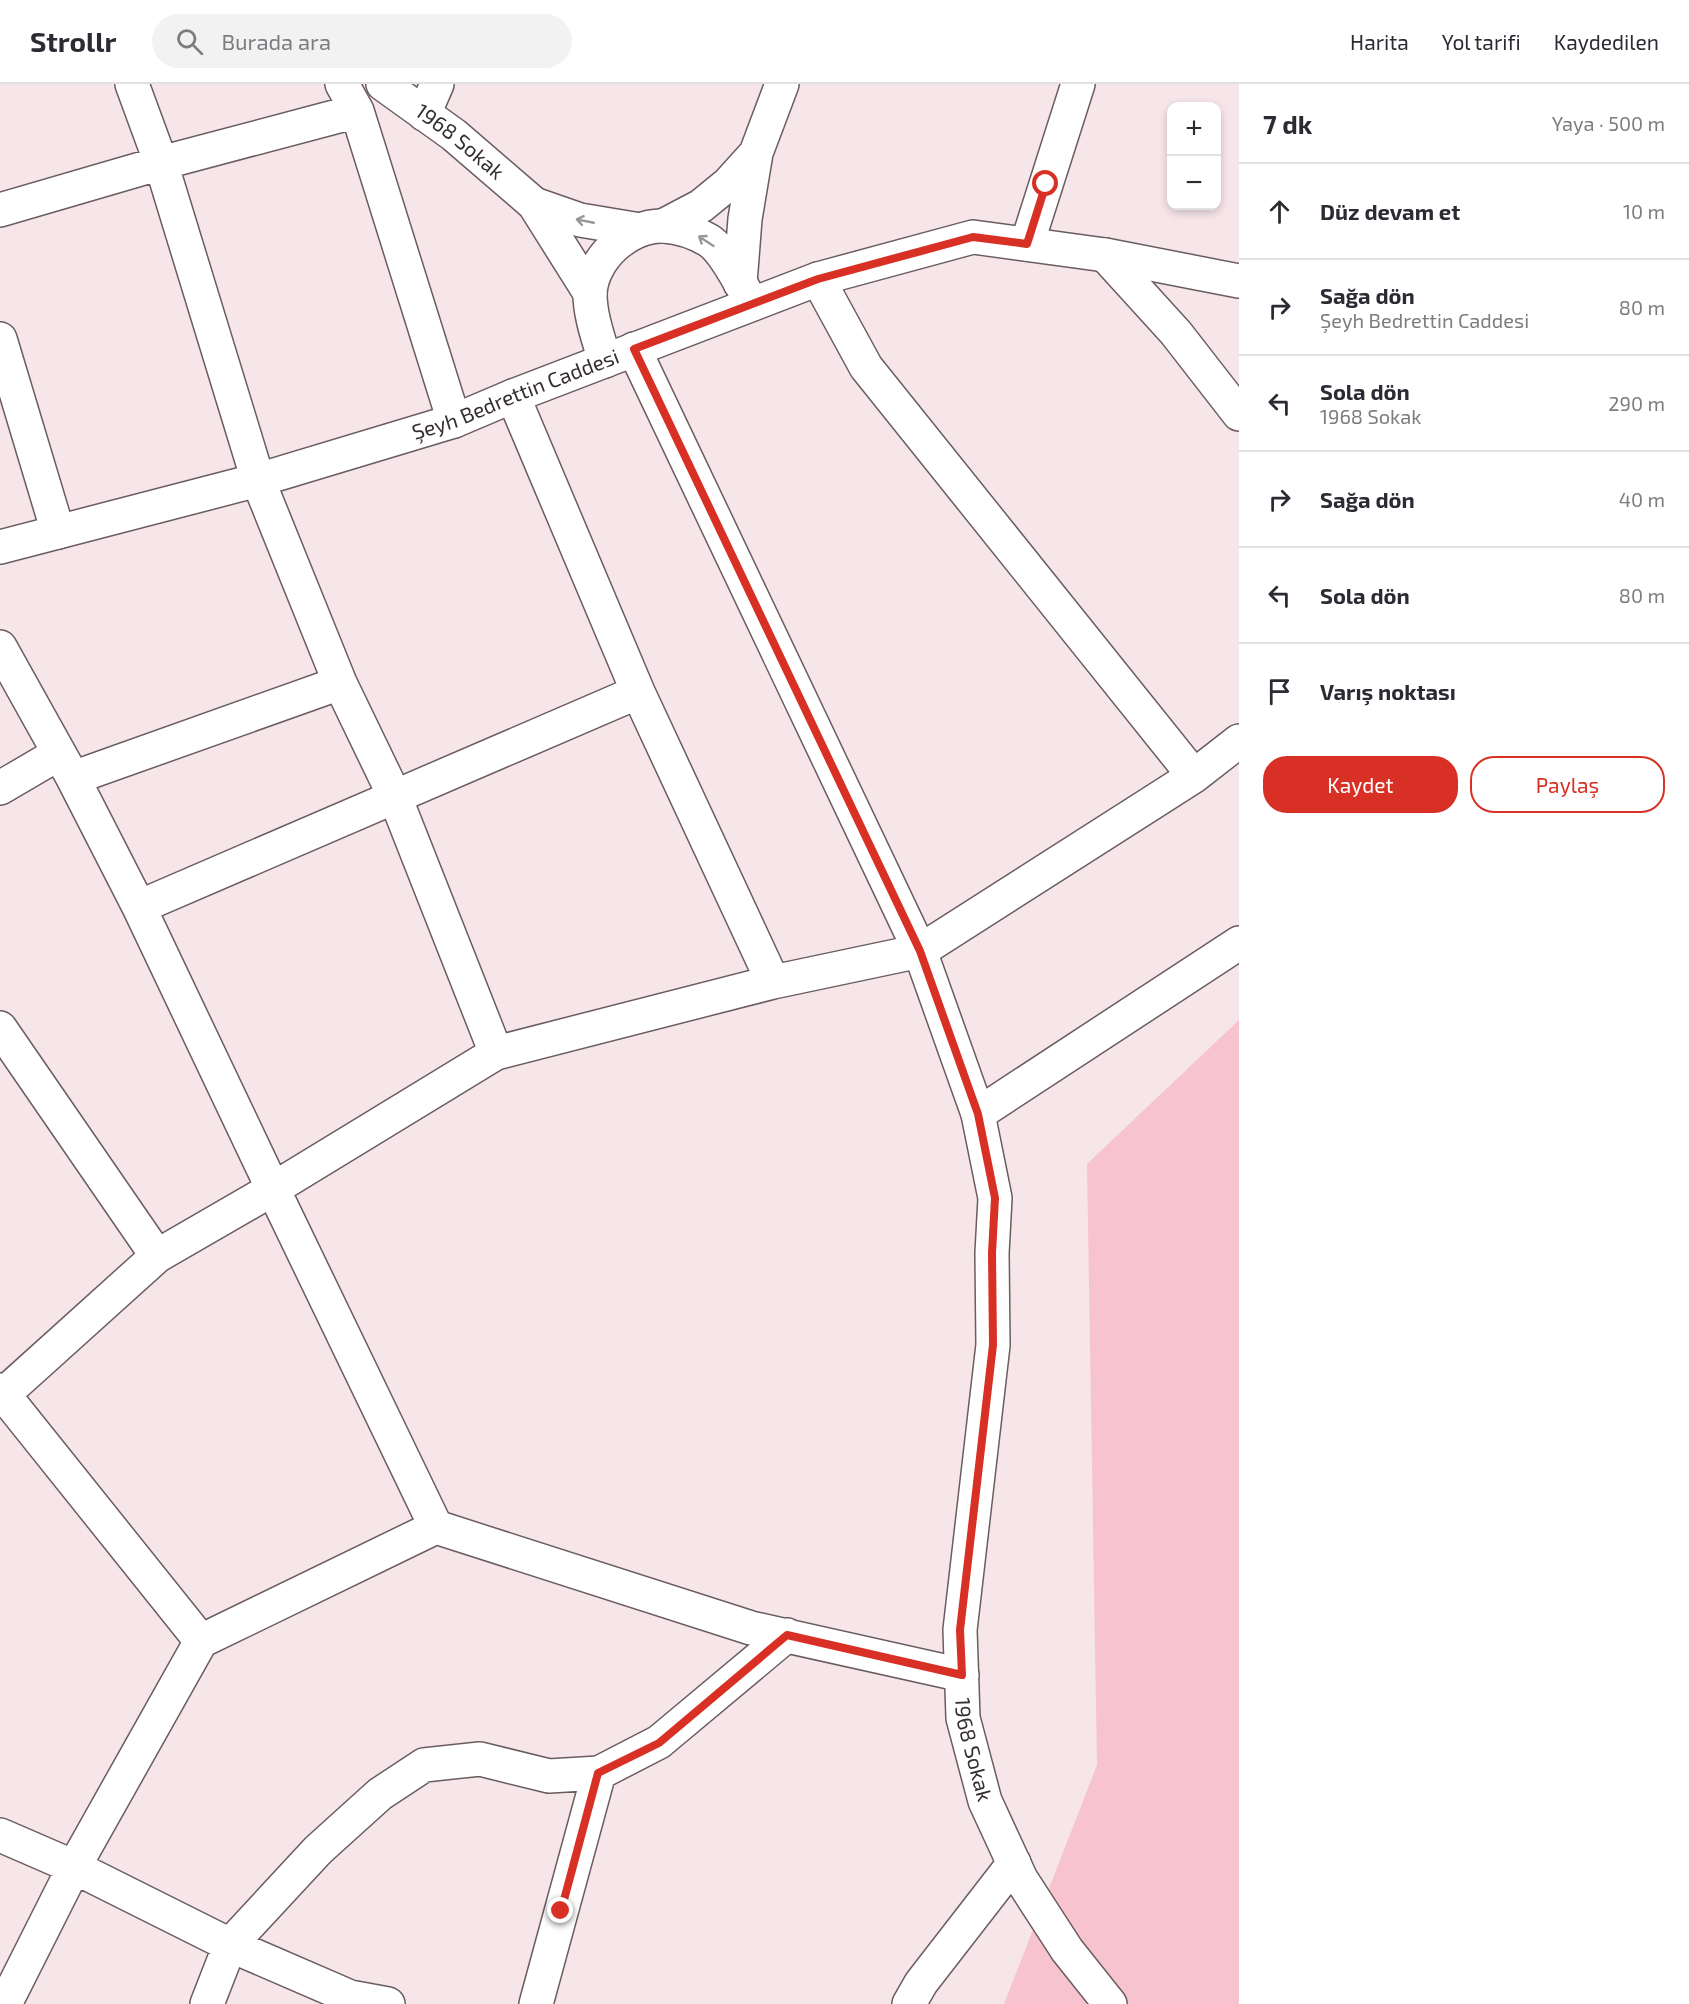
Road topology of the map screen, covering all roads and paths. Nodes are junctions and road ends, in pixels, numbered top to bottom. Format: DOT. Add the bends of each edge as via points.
graph roads {
  1 [pos="132,84"];
  2 [pos="383,84"];
  3 [pos="437,84"];
  4 [pos="782,84"];
  5 [pos="1078,84"];
  6 [pos="350,98"];
  7 [pos="424,114"];
  8 [pos="756,153"];
  9 [pos="161,163"];
  10 [pos="534,204"];
  11 [pos="0,210"];
  12 [pos="652,228"];
  13 [pos="1027,244"];
  14 [pos="1105,255"];
  15 [pos="818,279"];
  16 [pos="1239,281"];
  17 [pos="590,293"];
  18 [pos="746,293"];
  19 [pos="0,339"];
  20 [pos="620,355"];
  21 [pos="513,396"];
  22 [pos="1239,414"];
  23 [pos="454,421"];
  24 [pos="258,480"];
  25 [pos="58,532"];
  26 [pos="0,547"];
  27 [pos="0,646"];
  28 [pos="340,683"];
  29 [pos="638,692"];
  30 [pos="1239,741"];
  31 [pos="66,766"];
  32 [pos="1194,776"];
  33 [pos="0,788"];
  34 [pos="395,797"];
  35 [pos="139,906"];
  36 [pos="1239,943"];
  37 [pos="920,951"];
  38 [pos="773,982"];
  39 [pos="0,1028"];
  40 [pos="496,1053"];
  41 [pos="978,1114"];
  42 [pos="273,1189"];
  43 [pos="157,1256"];
  44 [pos="2,1392"];
  45 [pos="436,1527"];
  46 [pos="787,1635"];
  47 [pos="201,1641"];
  48 [pos="962,1675"];
  49 [pos="598,1773"];
  50 [pos="0,1835"];
  51 [pos="1014,1863"];
  52 [pos="74,1867"];
  53 [pos="230,1945"];
  54 [pos="350,2001"];
  55 [pos="5,2004"];
  56 [pos="207,2004"];
  57 [pos="388,2004"];
  58 [pos="536,2004"];
  59 [pos="909,2004"];
  60 [pos="1110,2004"];
  1 -- 9 [label="street"];
  2 -- 7 [label="street, 1968 Sokak"];
  3 -- 7 [label="street"];
  4 -- 8 [label="street"];
  5 -- 13 [label="street"];
  6 -- 9 [label="street"];
  6 -- 23 [label="street"];
  7 -- 10 [label="street, 1968 Sokak"];
  8 -- 12 [label="street" via="701,206"];
  8 -- 18 [label="street" via="745,219"];
  9 -- 11 [label="street"];
  9 -- 24 [label="street"];
  12 -- 10 [label="street, one-way" via="580,220"];
  10 -- 17 [label="street"];
  12 -- 17 [label="street" via="612,248 597,268"];
  18 -- 12 [label="street, one-way" via="710,241 691,232"];
  13 -- 14 [label="street, Şeyh Bedrettin Caddesi"];
  13 -- 15 [label="street, Şeyh Bedrettin Caddesi" via="973,237"];
  14 -- 16 [label="street, Şeyh Bedrettin Caddesi"];
  14 -- 22 [label="street" via="1176,333"];
  15 -- 18 [label="street, Şeyh Bedrettin Caddesi"];
  15 -- 32 [label="street" via="866,367"];
  17 -- 20 [label="street, 1968 Sokak" via="595,323"];
  18 -- 20 [label="street, Şeyh Bedrettin Caddesi"];
  19 -- 25 [label="street"];
  20 -- 21 [label="street, Şeyh Bedrettin Caddesi"];
  20 -- 37 [label="street, 1968 Sokak"];
  21 -- 23 [label="street, Şeyh Bedrettin Caddesi"];
  21 -- 29 [label="street"];
  23 -- 24 [label="street, Şeyh Bedrettin Caddesi"];
  24 -- 25 [label="street, Şeyh Bedrettin Caddesi"];
  24 -- 28 [label="street"];
  25 -- 26 [label="street, Şeyh Bedrettin Caddesi"];
  27 -- 31 [label="street"];
  28 -- 31 [label="street"];
  28 -- 34 [label="street"];
  29 -- 34 [label="street"];
  29 -- 38 [label="street"];
  30 -- 32 [label="street"];
  31 -- 33 [label="street"];
  31 -- 35 [label="street"];
  32 -- 37 [label="street"];
  34 -- 35 [label="street"];
  34 -- 40 [label="street"];
  35 -- 42 [label="street"];
  36 -- 41 [label="street"];
  37 -- 38 [label="street"];
  37 -- 41 [label="street, 1968 Sokak"];
  38 -- 40 [label="street"];
  39 -- 43 [label="street"];
  40 -- 42 [label="street"];
  41 -- 48 [label="street, 1968 Sokak" via="995,1198 993,1345 960,1630"];
  42 -- 43 [label="street"];
  42 -- 45 [label="street"];
  43 -- 44 [label="street"];
  44 -- 47 [label="street"];
  45 -- 46 [label="street" via="752,1628"];
  45 -- 47 [label="street"];
  46 -- 48 [label="street"];
  46 -- 49 [label="street" via="659,1743"];
  47 -- 52 [label="street"];
  48 -- 51 [label="street, 1968 Sokak" via="963,1718 985,1801"];
  49 -- 53 [label="street" via="549,1776 480,1759 424,1765 380,1794 318,1850"];
  49 -- 58 [label="street"];
  50 -- 52 [label="street"];
  51 -- 59 [label="street"];
  51 -- 60 [label="street, 1968 Sokak" via="1067,1950"];
  52 -- 53 [label="street"];
  52 -- 55 [label="street"];
  53 -- 54 [label="street"];
  53 -- 56 [label="street"];
  54 -- 57 [label="street"];
}
